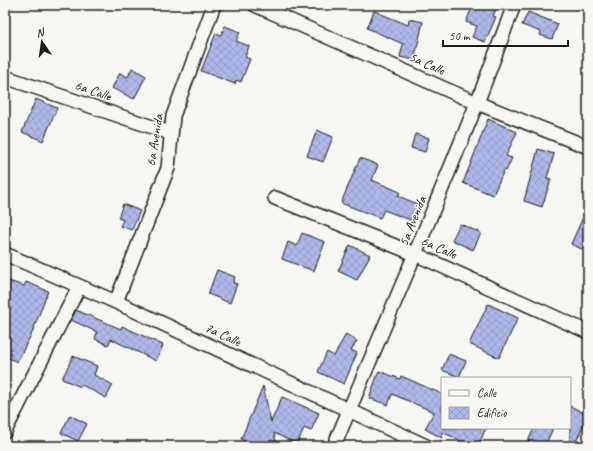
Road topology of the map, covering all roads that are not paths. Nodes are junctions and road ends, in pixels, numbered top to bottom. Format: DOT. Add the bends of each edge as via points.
graph roads {
  1 [pos="214,5"];
  2 [pos="255,5"];
  3 [pos="514,5"];
  4 [pos="5,77"];
  5 [pos="477,103"];
  6 [pos="170,133"];
  7 [pos="588,147"];
  8 [pos="275,198"];
  9 [pos="5,254"];
  10 [pos="415,254"];
  11 [pos="79,287"];
  12 [pos="116,302"];
  13 [pos="588,332"];
  14 [pos="348,410"];
  15 [pos="5,431"];
  16 [pos="334,446"];
  17 [pos="426,446"];
  1 -- 6 [label="street, 6a Avenida" via="173,116"];
  2 -- 5 [label="street, 5a Calle"];
  3 -- 5 [label="street, 5a Avenida"];
  4 -- 6 [label="street, 6a Calle"];
  5 -- 7 [label="street, 5a Calle"];
  5 -- 10 [label="street, 5a Avenida"];
  6 -- 12 [label="street, 6a Avenida" via="168,168"];
  8 -- 10 [label="street, 6a Calle"];
  9 -- 11 [label="street, 7a Calle"];
  10 -- 13 [label="street, 6a Calle"];
  10 -- 14 [label="street, 5a Avenida"];
  11 -- 12 [label="street, 7a Calle"];
  11 -- 15 [label="street"];
  12 -- 14 [label="street, 7a Calle"];
  14 -- 16 [label="street, 5a Avenida"];
  14 -- 17 [label="street, 7a Calle"];
}
